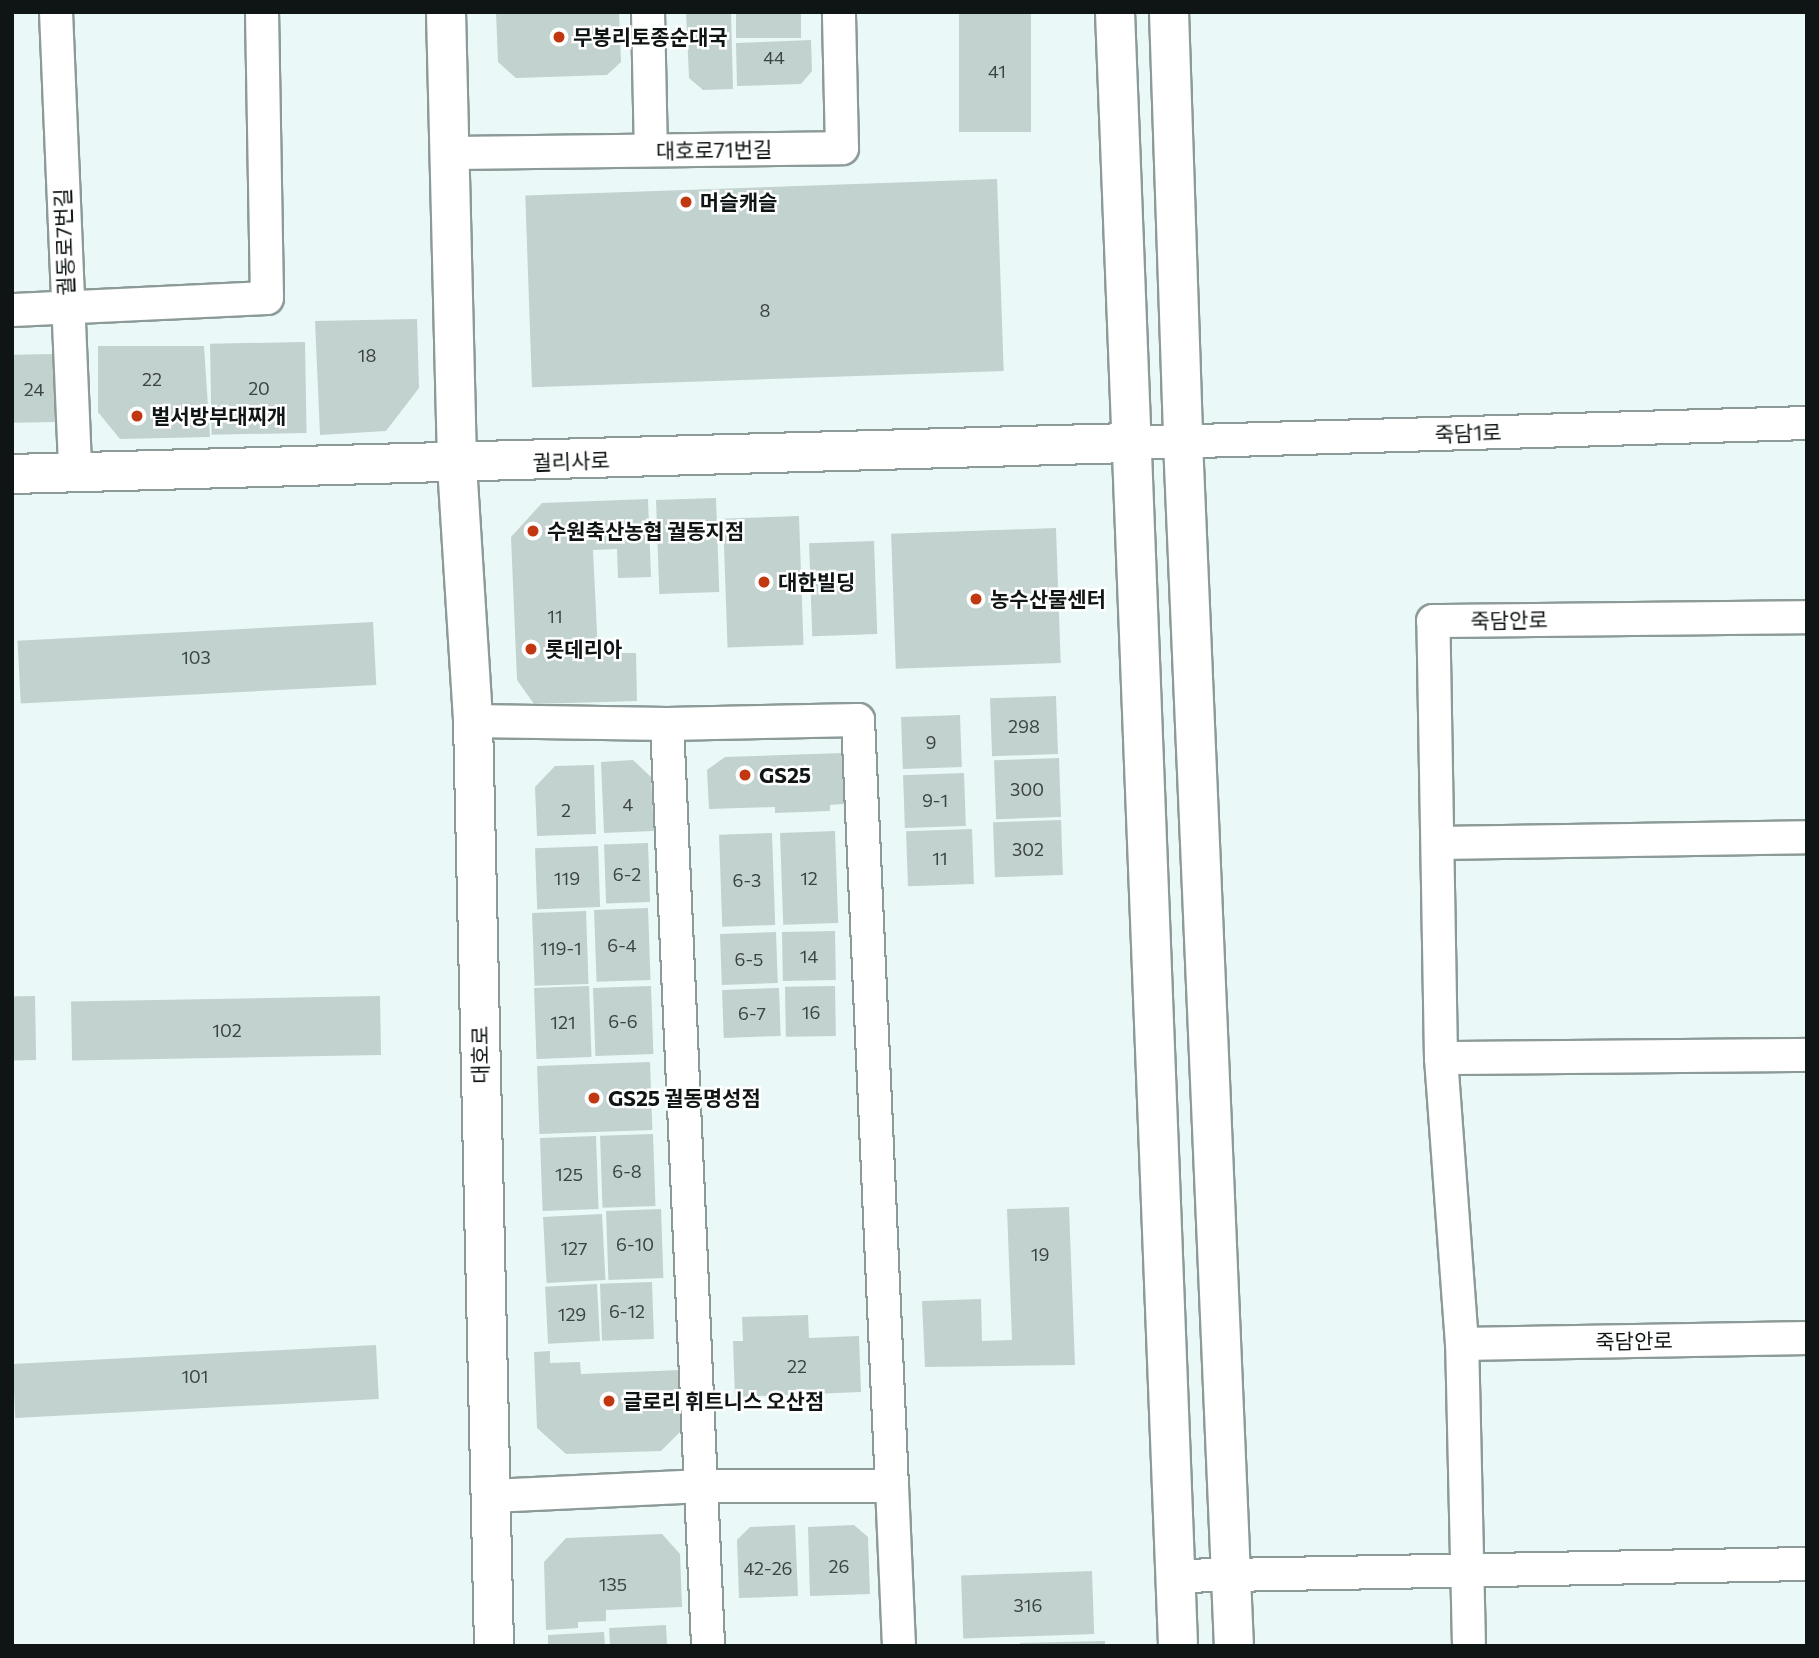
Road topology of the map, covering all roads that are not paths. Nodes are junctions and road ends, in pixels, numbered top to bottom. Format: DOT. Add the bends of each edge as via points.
graph roads {
  1 [pos="56,12"];
  2 [pos="262,12"];
  3 [pos="446,12"];
  4 [pos="648,12"];
  5 [pos="839,12"];
  6 [pos="1115,12"];
  7 [pos="1169,12"];
  8 [pos="651,150"];
  9 [pos="450,153"];
  10 [pos="66,307"];
  11 [pos="12,310"];
  12 [pos="1807,423"];
  13 [pos="1183,442"];
  14 [pos="1130,443"];
  15 [pos="457,465"];
  16 [pos="75,472"];
  17 [pos="12,474"];
  18 [pos="1807,617"];
  19 [pos="473,721"];
  20 [pos="667,724"];
  21 [pos="1807,837"];
  22 [pos="1439,844"];
  23 [pos="1807,1055"];
  24 [pos="1441,1058"];
  25 [pos="1807,1338"];
  26 [pos="1462,1344"];
  27 [pos="703,1486"];
  28 [pos="892,1486"];
  29 [pos="491,1496"];
  30 [pos="1807,1564"];
  31 [pos="1466,1573"];
  32 [pos="1231,1575"];
  33 [pos="1175,1576"];
  34 [pos="494,1646"];
  35 [pos="708,1646"];
  36 [pos="899,1646"];
  37 [pos="1178,1646"];
  38 [pos="1234,1646"];
  39 [pos="1469,1646"];
  1 -- 10 [label="street, 궐동로7번길"];
  2 -- 10 [label="street" via="267,298"];
  3 -- 9 [label="street, 대호로"];
  4 -- 8 [label="street"];
  5 -- 8 [label="street, 대호로71번길" via="842,148"];
  6 -- 14 [label="street"];
  7 -- 13 [label="street"];
  8 -- 9 [label="street, 대호로71번길"];
  9 -- 15 [label="street, 대호로"];
  10 -- 11 [label="street"];
  10 -- 16 [label="street, 궐동로7번길"];
  12 -- 13 [label="street, 죽담1로"];
  13 -- 14 [label="street, 죽담1로"];
  13 -- 32 [label="street"];
  14 -- 15 [label="street, 궐리사로"];
  14 -- 33 [label="street"];
  15 -- 16 [label="street, 궐리사로"];
  15 -- 19 [label="street, 대호로"];
  16 -- 17 [label="street, 궐리사로"];
  18 -- 22 [label="street, 죽담안로" via="1433,621"];
  19 -- 20 [label="street"];
  19 -- 29 [label="street, 대호로"];
  20 -- 27 [label="street"];
  20 -- 28 [label="street" via="858,720"];
  21 -- 22 [label="street"];
  22 -- 24 [label="street, 죽담안로"];
  23 -- 24 [label="street"];
  24 -- 26 [label="street, 죽담안로"];
  25 -- 26 [label="street, 죽담안로"];
  26 -- 31 [label="street, 죽담안로"];
  27 -- 28 [label="street"];
  27 -- 29 [label="street"];
  27 -- 35 [label="street"];
  28 -- 36 [label="street"];
  29 -- 34 [label="street, 대호로"];
  30 -- 31 [label="street"];
  31 -- 32 [label="street"];
  31 -- 39 [label="street, 죽담안로"];
  32 -- 33 [label="street"];
  32 -- 38 [label="street"];
  33 -- 37 [label="street"];
}
